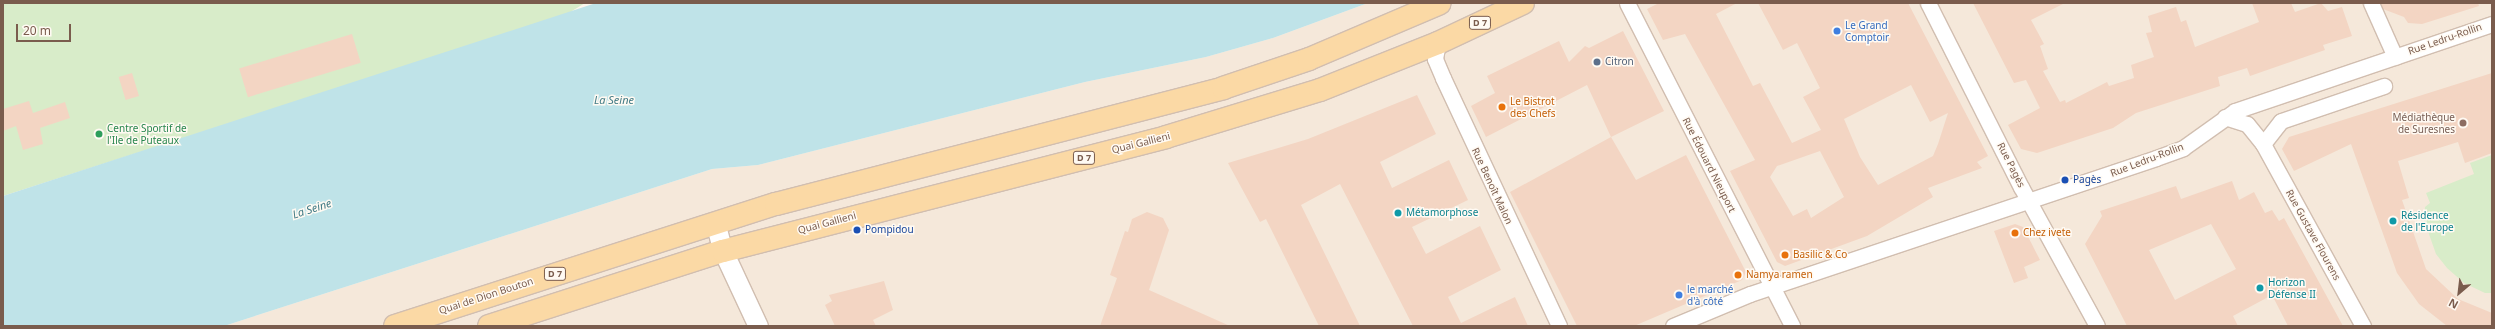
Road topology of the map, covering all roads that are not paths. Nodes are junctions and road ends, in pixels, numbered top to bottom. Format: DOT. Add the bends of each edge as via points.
graph roads {
  1 [pos="1440,3"];
  2 [pos="1523,3"];
  3 [pos="1627,3"];
  4 [pos="1928,3"];
  5 [pos="2371,3"];
  6 [pos="2492,24"];
  7 [pos="1438,43"];
  8 [pos="2395,56"];
  9 [pos="2384,86"];
  10 [pos="2225,117"];
  11 [pos="2263,144"];
  12 [pos="2032,202"];
  13 [pos="715,222"];
  14 [pos="723,251"];
  15 [pos="1771,287"];
  16 [pos="395,326"];
  17 [pos="489,326"];
  18 [pos="758,326"];
  19 [pos="1559,326"];
  20 [pos="1673,326"];
  21 [pos="1792,326"];
  22 [pos="2097,326"];
  23 [pos="2363,326"];
  1 -- 13 [label="main road, D 7" via="1309,59 1223,88"];
  2 -- 7 [label="main road, Quai Gallieni / D 7"];
  3 -- 15 [label="street, Rue Édouard Nieuport"];
  4 -- 12 [label="street, Rue Pagès"];
  5 -- 8 [label="street"];
  6 -- 8 [label="street, Rue Ledru-Rollin"];
  7 -- 14 [label="main road, Quai Gallieni / D 7" via="1320,90 1166,137"];
  7 -- 19 [label="street, Rue Benoît Malon" via="1435,59 1485,172"];
  8 -- 10 [label="street, Rue Ledru-Rollin"];
  9 -- 11 [label="street" via="2281,121"];
  10 -- 11 [label="street, Rue Gustave Flourens" via="2247,124"];
  10 -- 12 [label="street, Rue Ledru-Rollin" via="2183,148"];
  11 -- 23 [label="street, Rue Gustave Flourens"];
  12 -- 15 [label="street, Rue Ledru-Rollin"];
  12 -- 22 [label="street, Rue Pagès"];
  13 -- 14 [label="street"];
  13 -- 16 [label="main road, Quai de Dion Bouton / D 7"];
  14 -- 17 [label="main road, D 7"];
  14 -- 18 [label="street"];
  15 -- 20 [label="street, Rue Ledru-Rollin"];
  15 -- 21 [label="street, Rue Édouard Nieuport"];
}
